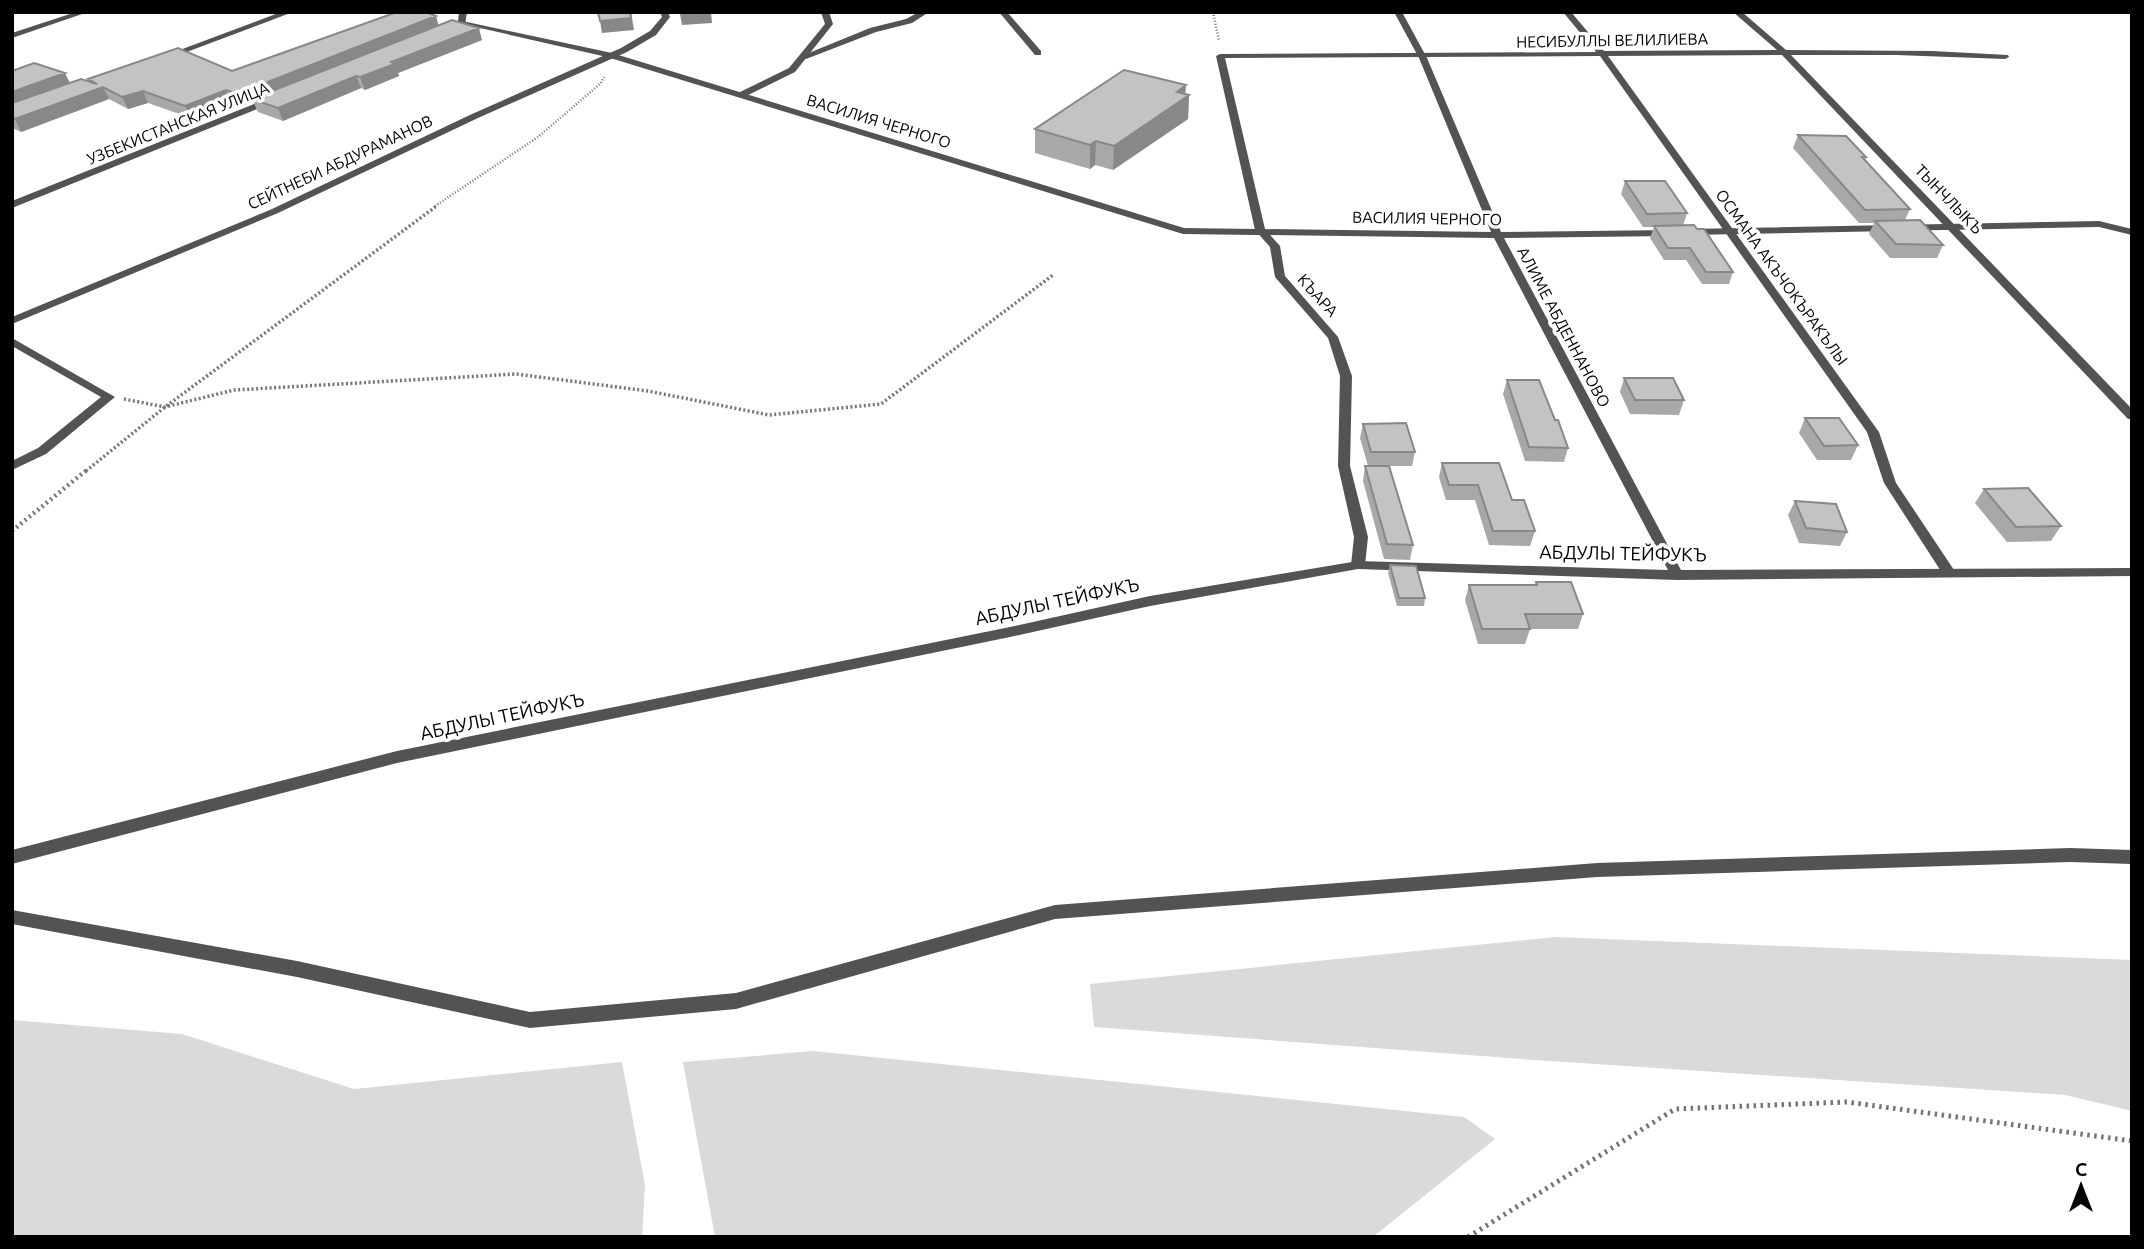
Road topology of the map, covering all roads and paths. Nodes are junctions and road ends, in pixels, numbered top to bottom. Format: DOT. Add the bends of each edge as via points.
graph roads {
  1 [pos="84,12"];
  2 [pos="289,12"];
  3 [pos="463,12"];
  4 [pos="664,12"];
  5 [pos="825,12"];
  6 [pos="925,12"];
  7 [pos="1003,12"];
  8 [pos="1213,12"];
  9 [pos="1398,12"];
  10 [pos="1567,12"];
  11 [pos="1737,12"];
  12 [pos="462,23"];
  13 [pos="436,33"];
  14 [pos="12,36"];
  15 [pos="1785,52"];
  16 [pos="1038,53"];
  17 [pos="1602,54"];
  18 [pos="609,55"];
  19 [pos="1220,55"];
  20 [pos="803,57"];
  21 [pos="2005,57"];
  22 [pos="1423,58"];
  23 [pos="151,62"];
  24 [pos="590,64"];
  25 [pos="741,95"];
  26 [pos="282,96"];
  27 [pos="12,205"];
  28 [pos="1954,226"];
  29 [pos="1260,230"];
  30 [pos="1730,232"];
  31 [pos="2132,232"];
  32 [pos="1497,235"];
  33 [pos="1053,275"];
  34 [pos="12,321"];
  35 [pos="12,341"];
  36 [pos="109,397"];
  37 [pos="166,407"];
  38 [pos="2132,416"];
  39 [pos="12,466"];
  40 [pos="12,531"];
  41 [pos="1358,565"];
  42 [pos="2132,572"];
  43 [pos="1949,573"];
  44 [pos="1677,575"];
  45 [pos="2132,856"];
  46 [pos="12,857"];
  47 [pos="12,917"];
  48 [pos="2132,1141"];
  49 [pos="1468,1237"];
  1 -- 14 [label="street"];
  2 -- 23 [label="street"];
  3 -- 12 [label="street"];
  4 -- 18 [label="street, СЕЙТНЕБИ АБДУРАМАНОВ" via="666,17 653,33"];
  5 -- 20 [label="street" via="829,24"];
  6 -- 20 [label="street"];
  7 -- 16 [label="street"];
  8 -- 19 [label="path"];
  9 -- 22 [label="street, АЛИМЕ АБДЕННАНОВО"];
  10 -- 17 [label="street, ОСМАНА АКЪЧОКЪРАКЪЛЫ"];
  11 -- 15 [label="street, ТЫНЧЛЫКЪ"];
  12 -- 13 [label="street"];
  12 -- 18 [label="street, ВАСИЛИЯ ЧЕРНОГО"];
  15 -- 17 [label="street, НЕСИБУЛЛЫ ВЕЛИЛИЕВА"];
  15 -- 21 [label="street, НЕСИБУЛЛЫ ВЕЛИЛИЕВА"];
  15 -- 28 [label="street, ТЫНЧЛЫКЪ"];
  17 -- 22 [label="street, НЕСИБУЛЛЫ ВЕЛИЛИЕВА"];
  17 -- 30 [label="street, ОСМАНА АКЪЧОКЪРАКЪЛЫ"];
  18 -- 24 [label="street, СЕЙТНЕБИ АБДУРАМАНОВ"];
  18 -- 25 [label="street, ВАСИЛИЯ ЧЕРНОГО"];
  19 -- 22 [label="street, НЕСИБУЛЛЫ ВЕЛИЛИЕВА"];
  19 -- 29 [label="street, КЪАРА"];
  20 -- 25 [label="street" via="792,70"];
  22 -- 32 [label="street, АЛИМЕ АБДЕННАНОВО"];
  24 -- 34 [label="street, СЕЙТНЕБИ АБДУРАМАНОВ" via="275,211"];
  24 -- 37 [label="path" via="607,70 601,83 538,137 400,230"];
  25 -- 29 [label="street, ВАСИЛИЯ ЧЕРНОГО" via="1183,230"];
  26 -- 27 [label="street, УЗБЕКИСТАНСКАЯ УЛИЦА"];
  28 -- 30 [label="street, ВАСИЛИЯ ЧЕРНОГО"];
  28 -- 31 [label="street, ВАСИЛИЯ ЧЕРНОГО" via="2099,224"];
  28 -- 38 [label="street, ТЫНЧЛЫКЪ"];
  29 -- 32 [label="street, ВАСИЛИЯ ЧЕРНОГО"];
  29 -- 41 [label="street, КЪАРА" via="1275,246 1280,276 1333,337 1346,376 1344,466 1360,537"];
  30 -- 32 [label="street, ВАСИЛИЯ ЧЕРНОГО"];
  30 -- 43 [label="street, ОСМАНА АКЪЧОКЪРАКЪЛЫ" via="1873,432 1890,483"];
  32 -- 44 [label="street, АЛИМЕ АБДЕННАНОВО"];
  33 -- 37 [label="path" via="881,404 769,415 649,391 516,374 234,390"];
  35 -- 36 [label="street"];
  36 -- 37 [label="path"];
  36 -- 39 [label="street" via="42,451"];
  37 -- 40 [label="path"];
  41 -- 44 [label="street, АБДУЛЫ ТЕЙФУКЪ"];
  41 -- 46 [label="street, АБДУЛЫ ТЕЙФУКЪ" via="1150,600 397,757"];
  42 -- 43 [label="street, АБДУЛЫ ТЕЙФУКЪ"];
  43 -- 44 [label="street, АБДУЛЫ ТЕЙФУКЪ"];
  45 -- 47 [label="street" via="1597,870 1055,912 736,1001 530,1020 297,969"];
  48 -- 49 [label="path" via="1847,1102 1675,1109"];
}
